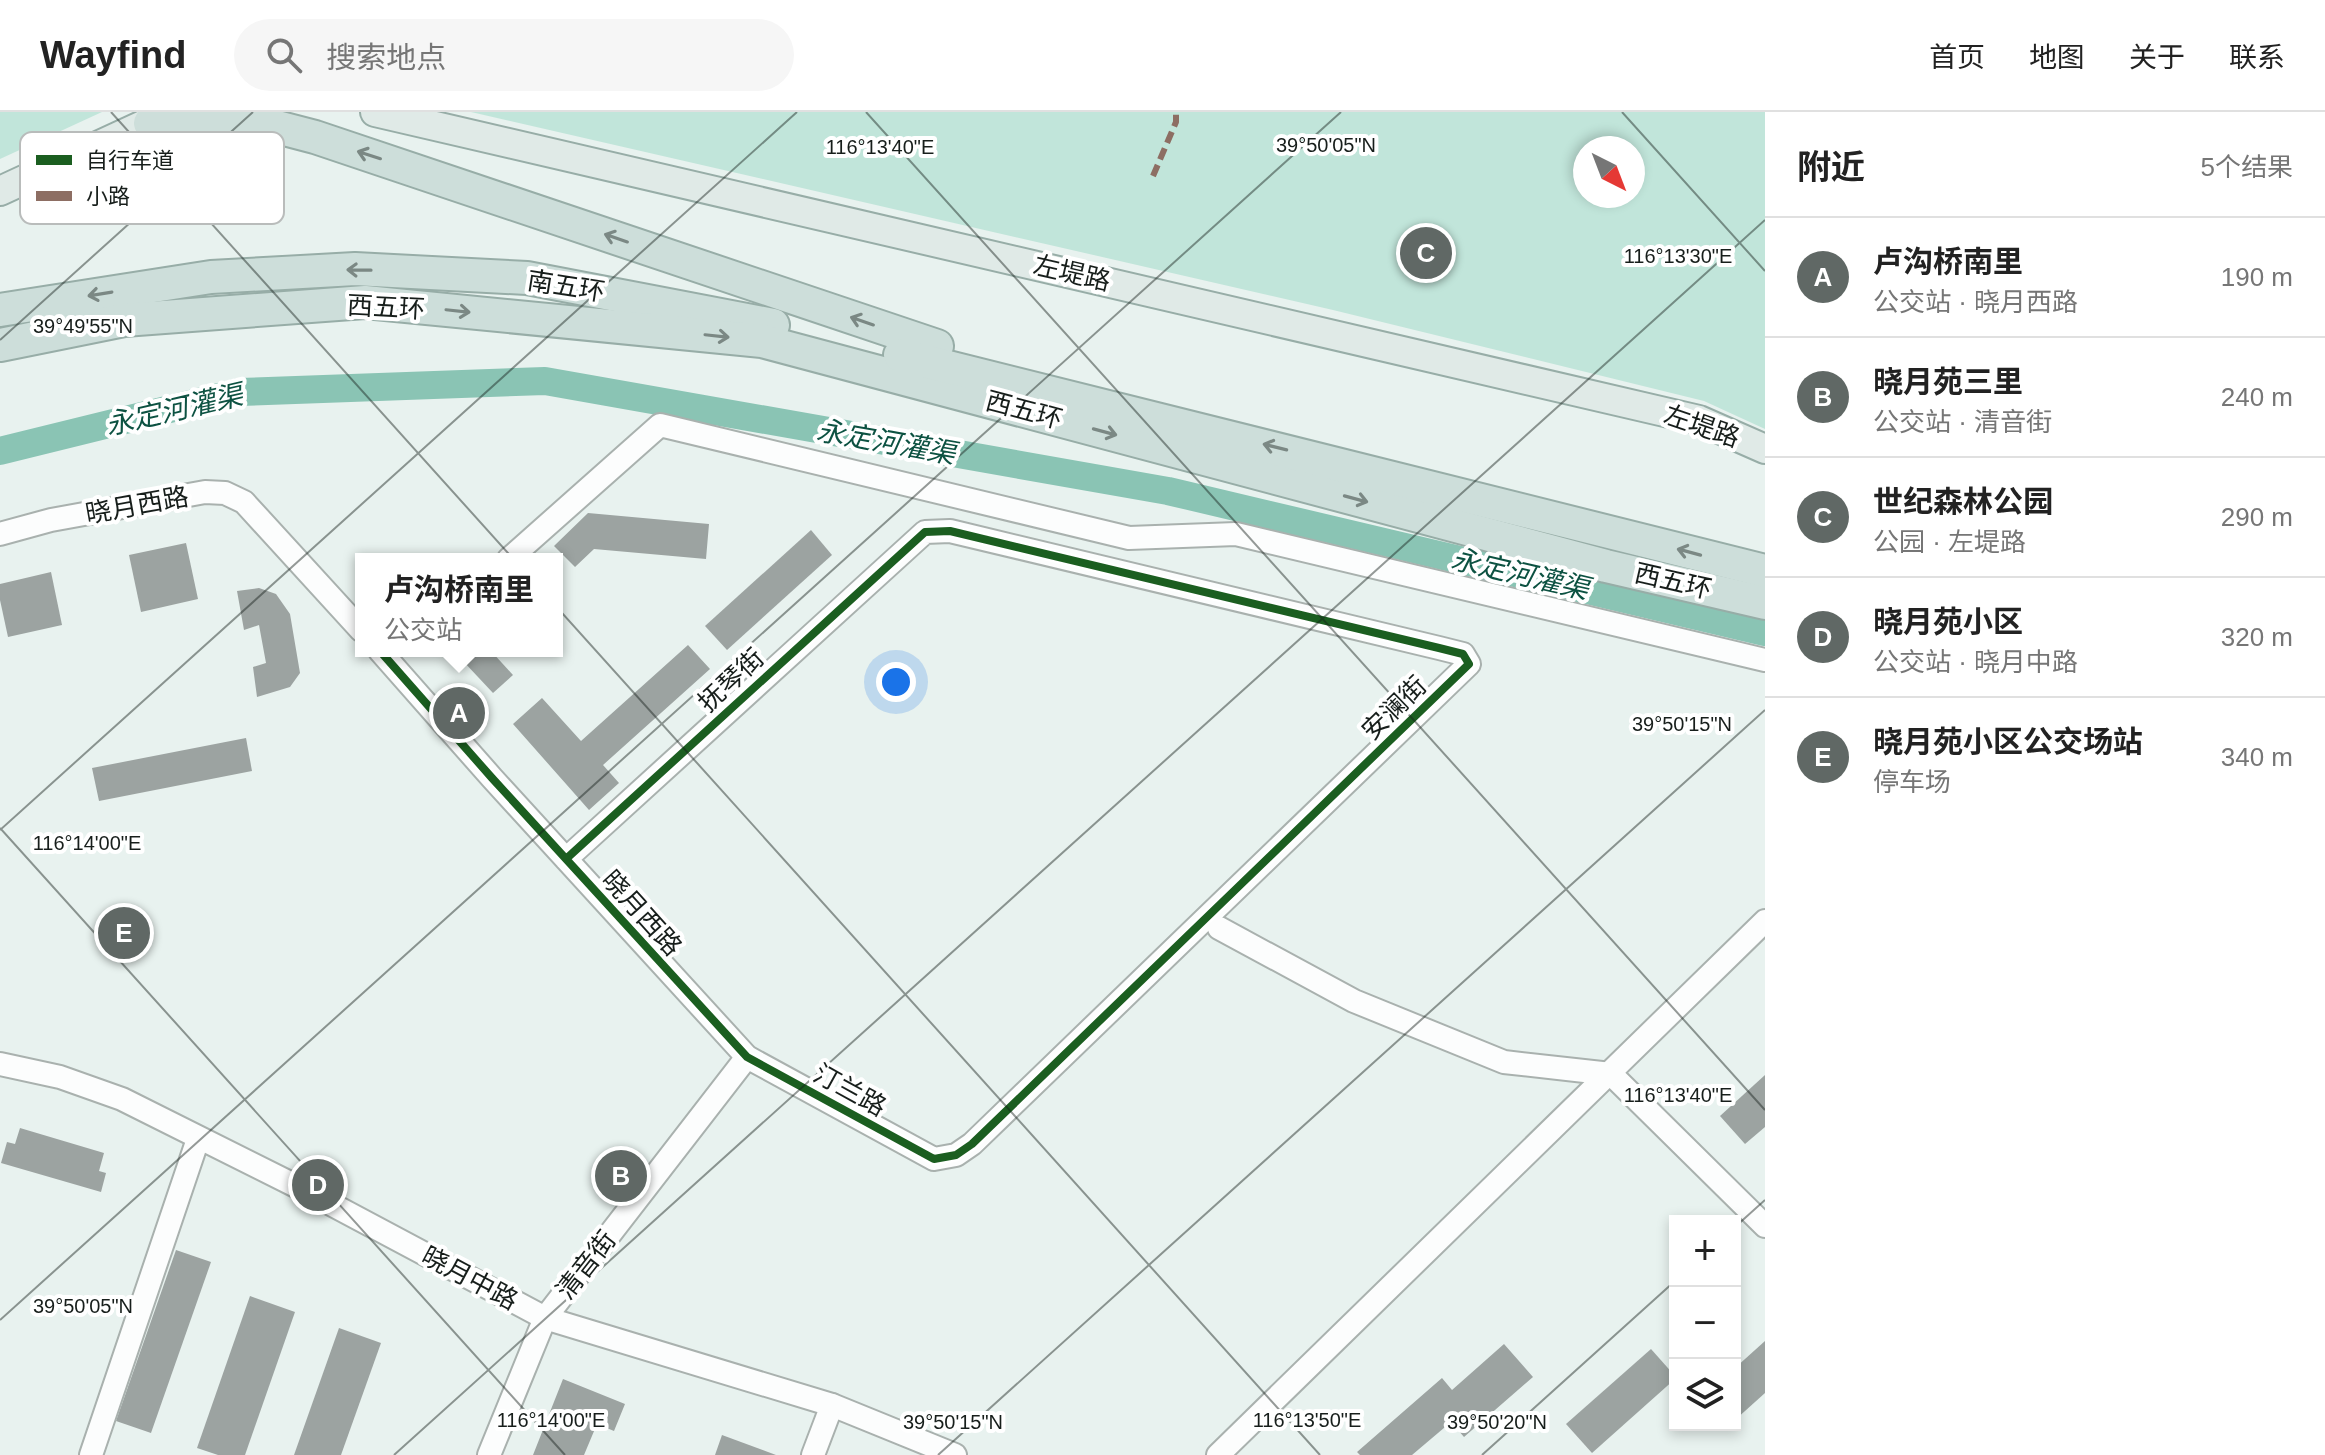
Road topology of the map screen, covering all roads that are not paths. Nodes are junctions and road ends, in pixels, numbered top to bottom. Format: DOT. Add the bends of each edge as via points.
graph roads {
  1 [pos="375,112"];
  2 [pos="161,118"];
  3 [pos="130,132"];
  4 [pos="20,182"];
  5 [pos="0,191"];
  6 [pos="269,308"];
  7 [pos="0,310"];
  8 [pos="0,345"];
  9 [pos="0,366"];
  10 [pos="1122,409"];
  11 [pos="1765,449"];
  12 [pos="925,532"];
  13 [pos="0,534"];
  14 [pos="516,553"];
  15 [pos="1765,571"];
  16 [pos="1765,603"];
  17 [pos="355,623"];
  18 [pos="395,657"];
  19 [pos="1765,660"];
  20 [pos="566,859"];
  21 [pos="1765,921"];
  22 [pos="1219,928"];
  23 [pos="747,1057"];
  24 [pos="0,1064"];
  25 [pos="1611,1074"];
  26 [pos="198,1139"];
  27 [pos="934,1159"];
  28 [pos="1765,1226"];
  29 [pos="545,1318"];
  30 [pos="832,1405"];
  31 [pos="91,1455"];
  32 [pos="489,1455"];
  33 [pos="813,1455"];
  34 [pos="955,1455"];
  35 [pos="1218,1455"];
  1 -- 11 [label="main road, 左堤路" via="1699,420"];
  2 -- 3 [label="main road"];
  10 -- 2 [label="highway, one-way" via="315,137 250,120"];
  4 -- 5 [label="main road"];
  6 -- 8 [label="highway" via="124,320"];
  6 -- 9 [label="highway" via="39,353"];
  6 -- 16 [label="highway, 西五环, one-way" via="365,302 762,341 1591,562"];
  10 -- 7 [label="highway, 南五环, one-way" via="739,317 527,278 355,269 211,277"];
  15 -- 10 [label="highway, 西五环, one-way"];
  12 -- 20 [label="street, 抚琴街"];
  12 -- 27 [label="street, 安澜街" via="950,531 1439,648 1463,654 1469,664 972,1144 956,1155"];
  13 -- 17 [label="street, 晓月西路" via="51,520 205,492 225,493 244,502"];
  14 -- 19 [label="street" via="660,425 1129,538 1236,534"];
  18 -- 20 [label="street, 晓月西路"];
  20 -- 23 [label="street, 晓月西路"];
  21 -- 25 [label="street"];
  22 -- 25 [label="street" via="1354,1001 1504,1062"];
  23 -- 27 [label="street, 汀兰路"];
  23 -- 29 [label="street, 清音街"];
  24 -- 26 [label="street, 晓月中路" via="60,1077 122,1099"];
  25 -- 28 [label="street"];
  25 -- 35 [label="street"];
  26 -- 29 [label="street, 晓月中路"];
  26 -- 31 [label="street"];
  29 -- 30 [label="street, 晓月中路"];
  29 -- 32 [label="street, 清音街"];
  30 -- 33 [label="street"];
  30 -- 34 [label="street, 晓月中路"];
}
